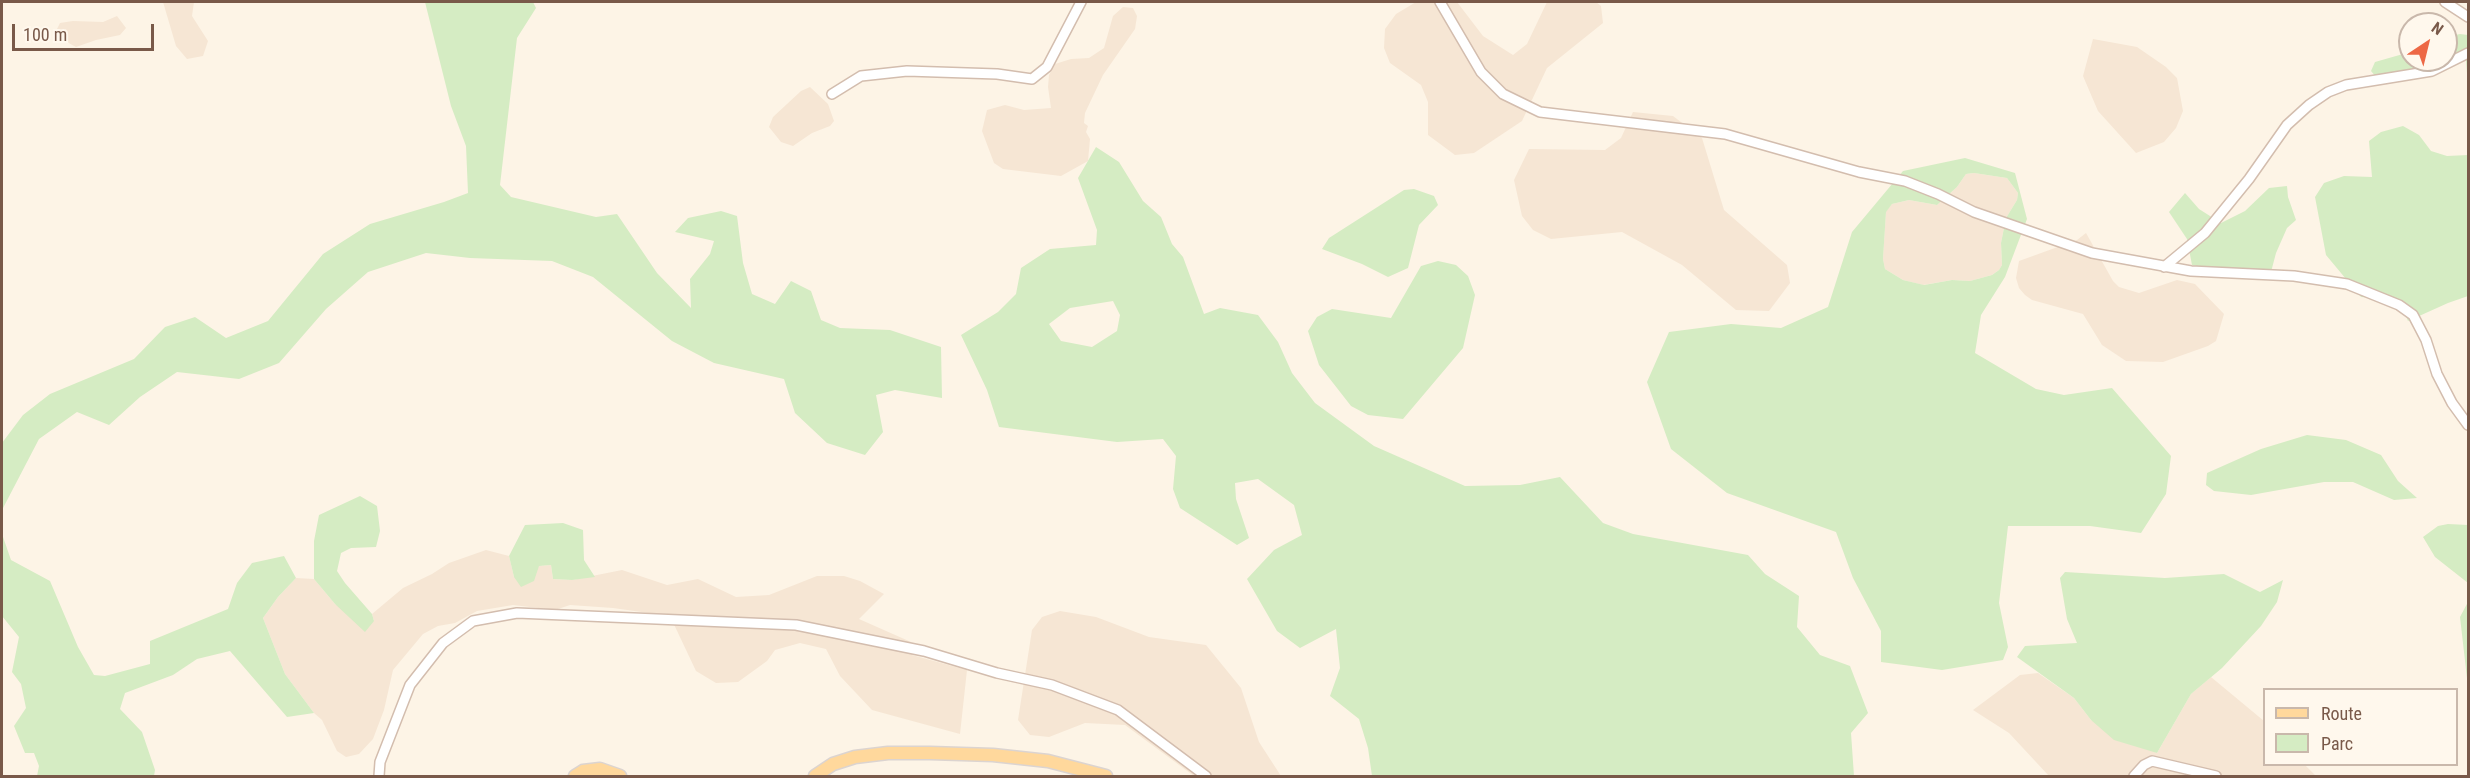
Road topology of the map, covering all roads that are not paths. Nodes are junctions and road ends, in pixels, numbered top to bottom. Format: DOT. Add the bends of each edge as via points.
graph roads {
  1 [pos="1081,2"];
  2 [pos="1440,2"];
  3 [pos="2445,2"];
  4 [pos="2469,17"];
  5 [pos="2469,53"];
  6 [pos="832,94"];
  7 [pos="2164,267"];
  8 [pos="2469,425"];
  9 [pos="379,777"];
  10 [pos="575,777"];
  11 [pos="620,777"];
  12 [pos="814,777"];
  13 [pos="1106,777"];
  14 [pos="1206,777"];
  15 [pos="2134,777"];
  16 [pos="2216,777"];
  1 -- 6 [label="street" via="1047,66 1032,79 907,71 861,76"];
  2 -- 7 [label="street" via="1481,72 1503,94 1540,112 1725,134 1905,182 1974,212 2092,253"];
  3 -- 4 [label="street"];
  5 -- 7 [label="street" via="2432,71 2346,85 2318,98 2287,125 2205,233"];
  7 -- 8 [label="street" via="2348,284 2399,305 2413,315 2427,340 2437,374"];
  9 -- 14 [label="street" via="380,762 410,685 443,643 472,621 517,613 796,625 924,651 1052,685 1118,710"];
  10 -- 11 [label="main road" via="582,771 600,769"];
  12 -- 13 [label="main road" via="833,764 855,757 930,753 1048,761"];
  15 -- 16 [label="street" via="2152,761"];
}
